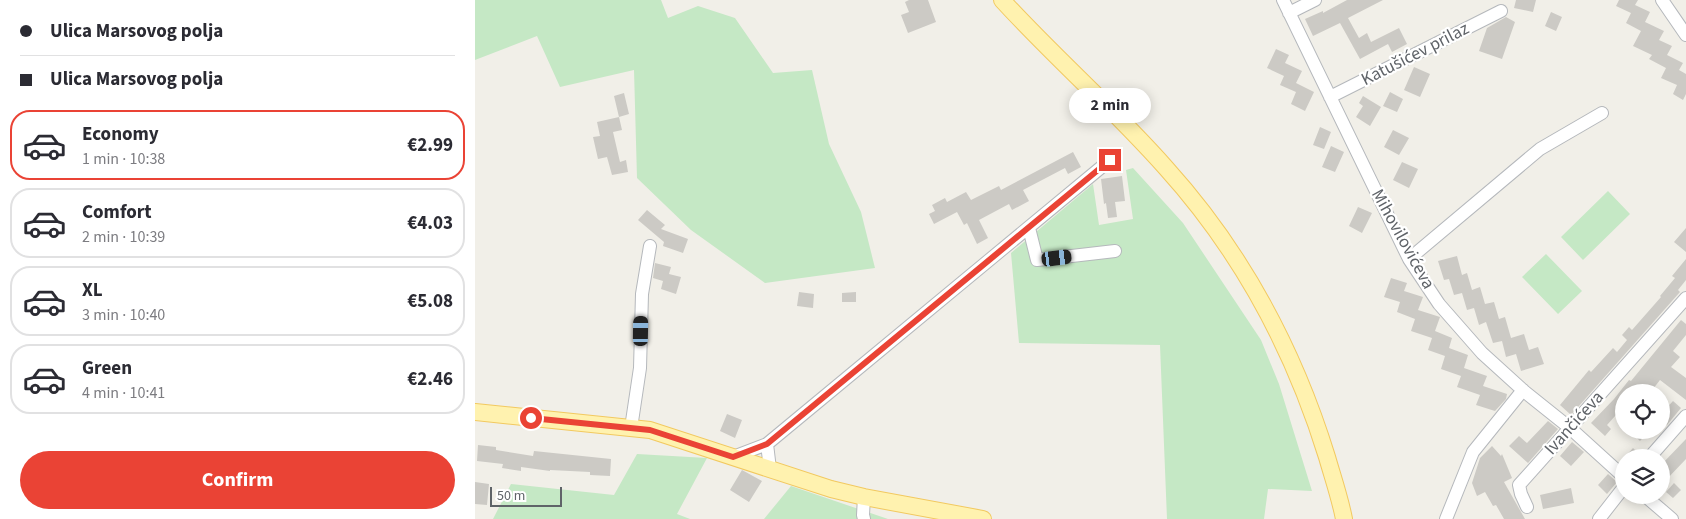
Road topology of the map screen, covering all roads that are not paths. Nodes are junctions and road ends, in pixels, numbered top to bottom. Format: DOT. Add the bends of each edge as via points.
graph roads {
  1 [pos="1002,0"];
  2 [pos="1283,0"];
  3 [pos="1315,0"];
  4 [pos="1662,0"];
  5 [pos="1501,11"];
  6 [pos="1289,13"];
  7 [pos="1686,35"];
  8 [pos="1330,97"];
  9 [pos="1601,112"];
  10 [pos="1110,160"];
  11 [pos="1029,228"];
  12 [pos="650,246"];
  13 [pos="1115,251"];
  14 [pos="1409,259"];
  15 [pos="1686,298"];
  16 [pos="1523,390"];
  17 [pos="475,412"];
  18 [pos="1686,416"];
  19 [pos="631,428"];
  20 [pos="1570,428"];
  21 [pos="767,444"];
  22 [pos="1657,449"];
  23 [pos="733,457"];
  24 [pos="769,469"];
  25 [pos="1615,469"];
  26 [pos="864,497"];
  27 [pos="1615,499"];
  28 [pos="1654,504"];
  29 [pos="1527,507"];
  30 [pos="864,519"];
  31 [pos="983,519"];
  32 [pos="1344,519"];
  33 [pos="1446,519"];
  34 [pos="1599,519"];
  35 [pos="1672,519"];
  1 -- 32 [label="main road" via="1168,169 1235,258 1274,324 1302,385 1316,421"];
  2 -- 6 [label="street, Mihovilovićeva"];
  3 -- 6 [label="street"];
  4 -- 7 [label="street"];
  5 -- 8 [label="street, Katušićev prilaz"];
  6 -- 8 [label="street, Mihovilovićeva"];
  8 -- 14 [label="street, Mihovilovićeva"];
  9 -- 14 [label="street" via="1540,149"];
  10 -- 11 [label="street"];
  11 -- 13 [label="street" via="1037,260"];
  11 -- 21 [label="street"];
  12 -- 19 [label="street" via="641,294 640,368"];
  14 -- 16 [label="street, Mihovilovićeva" via="1439,304 1482,353"];
  15 -- 20 [label="street, Ivančićeva"];
  16 -- 20 [label="street, Mihovilovićeva"];
  16 -- 33 [label="street" via="1473,452"];
  17 -- 19 [label="main road"];
  18 -- 22 [label="street"];
  19 -- 23 [label="main road" via="650,430"];
  20 -- 25 [label="street, Mihovilovićeva"];
  20 -- 29 [label="street, Ivančićeva" via="1519,485"];
  21 -- 23 [label="street"];
  21 -- 24 [label="street"];
  23 -- 24 [label="main road"];
  24 -- 26 [label="main road"];
  26 -- 30 [label="street"];
  26 -- 31 [label="main road"];
  27 -- 34 [label="street"];
  28 -- 35 [label="street"];
}
